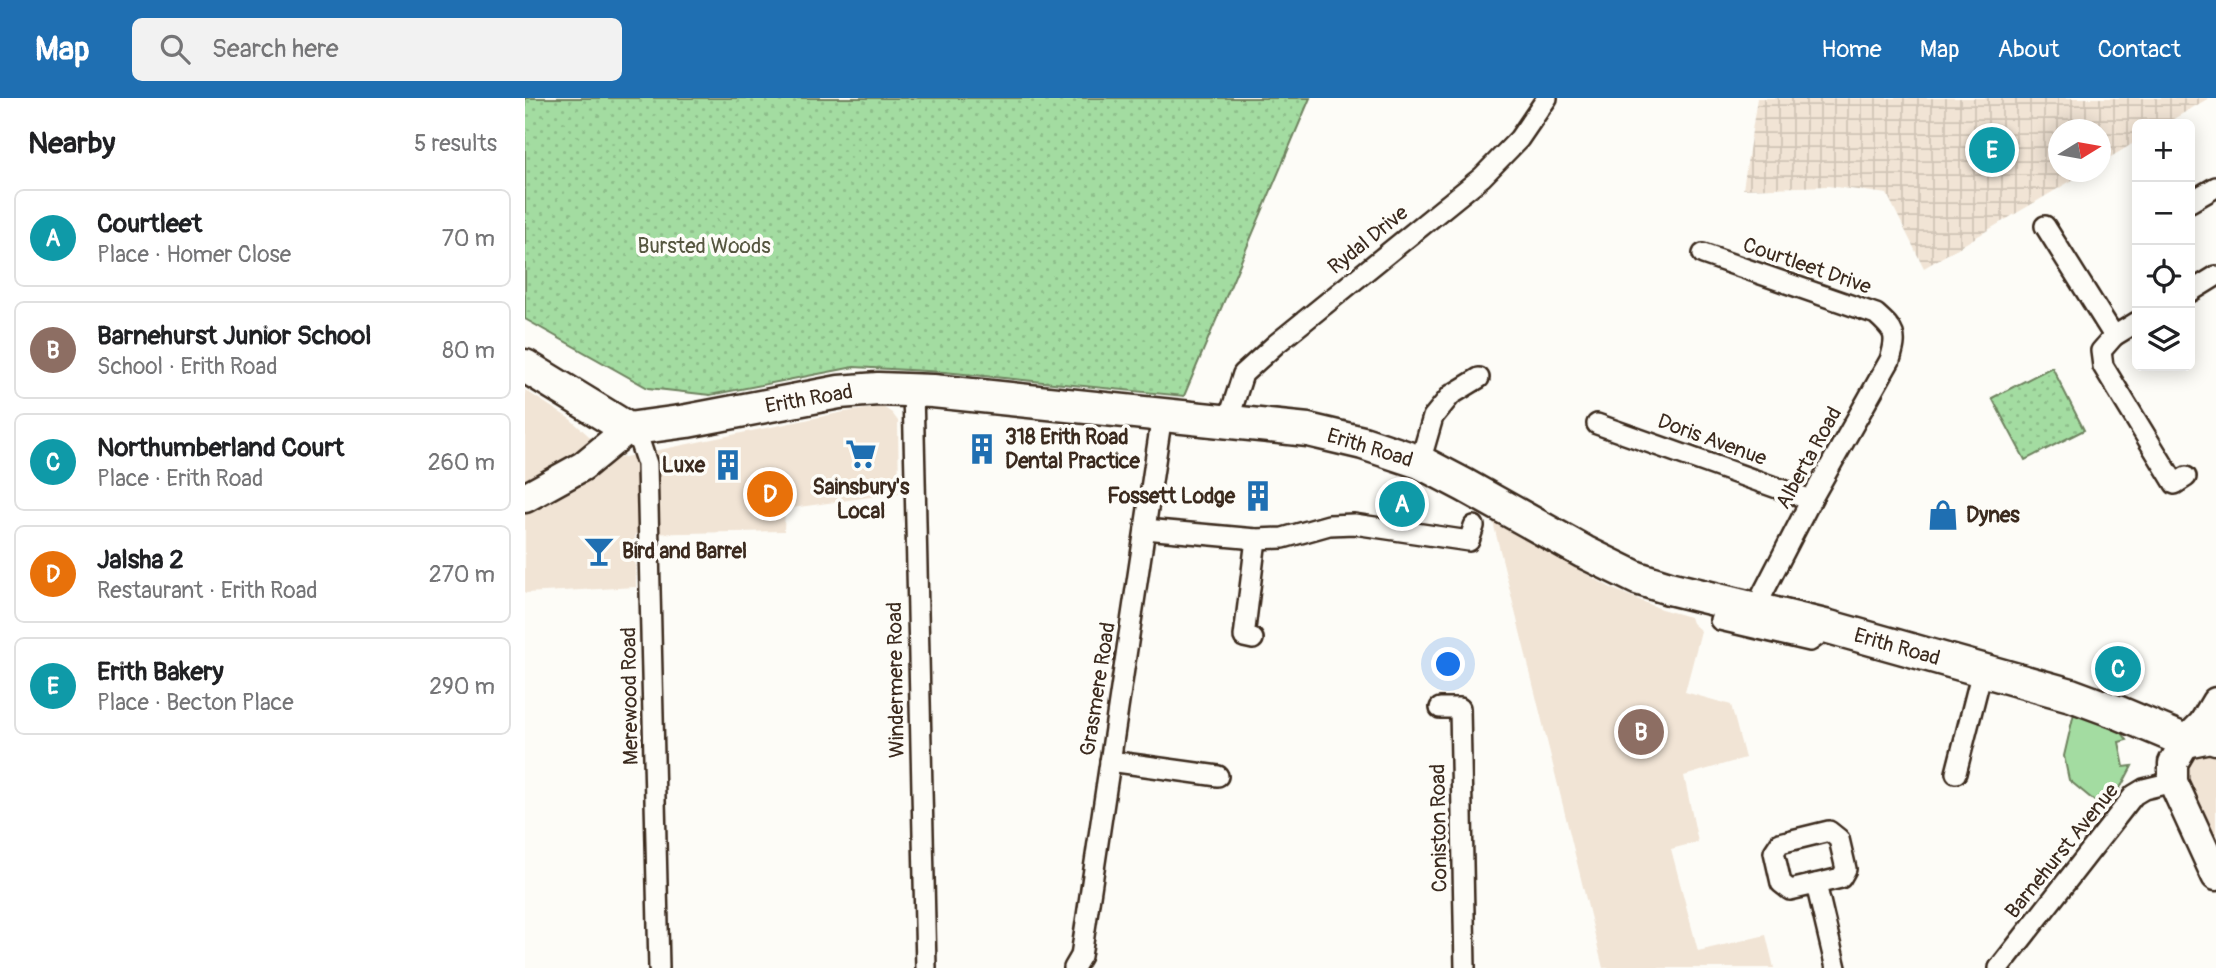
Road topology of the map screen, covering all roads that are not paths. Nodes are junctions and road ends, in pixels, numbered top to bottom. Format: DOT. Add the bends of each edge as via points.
graph roads {
  1 [pos="1547,98"];
  2 [pos="2216,187"];
  3 [pos="2195,199"];
  4 [pos="2045,226"];
  5 [pos="1703,254"];
  6 [pos="2216,276"];
  7 [pos="2195,289"];
  8 [pos="2132,325"];
  9 [pos="1892,328"];
  10 [pos="2114,336"];
  11 [pos="525,366"];
  12 [pos="1479,378"];
  13 [pos="913,390"];
  14 [pos="1162,415"];
  15 [pos="1228,421"];
  16 [pos="1597,424"];
  17 [pos="628,429"];
  18 [pos="1420,463"];
  19 [pos="2186,477"];
  20 [pos="525,498"];
  21 [pos="1811,500"];
  22 [pos="1145,528"];
  23 [pos="1475,537"];
  24 [pos="1256,540"];
  25 [pos="1759,610"];
  26 [pos="1720,620"];
  27 [pos="1829,627"];
  28 [pos="1253,639"];
  29 [pos="1982,671"];
  30 [pos="2216,702"];
  31 [pos="1440,708"];
  32 [pos="2201,740"];
  33 [pos="1110,761"];
  34 [pos="1956,773"];
  35 [pos="1218,776"];
  36 [pos="2173,782"];
  37 [pos="2216,876"];
  38 [pos="1816,884"];
  39 [pos="659,968"];
  40 [pos="926,968"];
  41 [pos="1074,968"];
  42 [pos="1465,968"];
  43 [pos="1836,968"];
  44 [pos="1999,968"];
  1 -- 15 [label="street, Rydal Drive" via="1519,139 1482,177 1243,374"];
  2 -- 3 [label="street"];
  4 -- 10 [label="street"];
  5 -- 9 [label="street, Courtleet Drive" via="1876,314"];
  6 -- 7 [label="street"];
  8 -- 10 [label="street"];
  9 -- 21 [label="street, Alberta Road" via="1896,342 1890,360"];
  10 -- 19 [label="street" via="2101,351 2103,366 2175,484"];
  11 -- 17 [label="main road"];
  12 -- 18 [label="street" via="1451,394 1433,418"];
  13 -- 14 [label="main road, Erith Road"];
  13 -- 17 [label="main road, Erith Road" via="839,392"];
  13 -- 40 [label="street, Windermere Road"];
  14 -- 15 [label="main road, Erith Road"];
  14 -- 22 [label="street, Grasmere Road"];
  15 -- 18 [label="main road, Erith Road" via="1308,430"];
  16 -- 21 [label="street, Doris Avenue"];
  17 -- 20 [label="street" via="583,466"];
  17 -- 39 [label="street, Merewood Road" via="640,443 647,464"];
  18 -- 25 [label="main road, Erith Road" via="1637,578"];
  21 -- 25 [label="street, Alberta Road" via="1763,593"];
  22 -- 24 [label="street"];
  22 -- 33 [label="street, Grasmere Road"];
  23 -- 24 [label="street" via="1329,524 1283,538"];
  24 -- 28 [label="street" via="1244,637"];
  25 -- 27 [label="main road, Erith Road"];
  26 -- 27 [label="street" via="1810,641"];
  27 -- 29 [label="main road, Erith Road"];
  29 -- 32 [label="main road, Erith Road" via="2074,696"];
  29 -- 34 [label="street"];
  30 -- 32 [label="street" via="2203,724"];
  31 -- 42 [label="street, Coniston Road" via="1460,708"];
  32 -- 36 [label="street" via="2173,763"];
  33 -- 35 [label="street"];
  33 -- 41 [label="street, Grasmere Road" via="1081,956"];
  36 -- 37 [label="street"];
  36 -- 44 [label="street, Barnehurst Avenue" via="2134,795"];
  38 -- 43 [label="street"];
}
